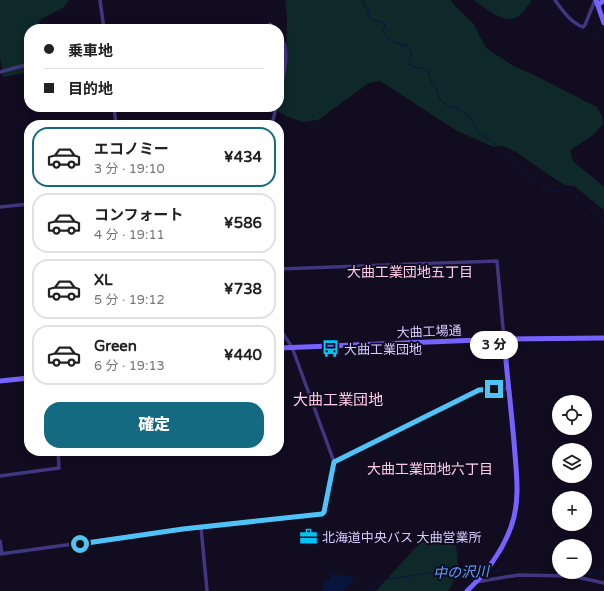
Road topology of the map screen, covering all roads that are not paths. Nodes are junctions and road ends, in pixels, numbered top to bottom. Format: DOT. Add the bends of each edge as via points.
graph roads {
  1 [pos="100,0"];
  2 [pos="555,0"];
  3 [pos="604,1"];
  4 [pos="596,2"];
  5 [pos="604,23"];
  6 [pos="103,24"];
  7 [pos="284,41"];
  8 [pos="24,65"];
  9 [pos="284,70"];
  10 [pos="0,72"];
  11 [pos="24,205"];
  12 [pos="0,208"];
  13 [pos="284,269"];
  14 [pos="284,335"];
  15 [pos="604,338"];
  16 [pos="504,339"];
  17 [pos="292,347"];
  18 [pos="284,348"];
  19 [pos="24,379"];
  20 [pos="0,381"];
  21 [pos="509,388"];
  22 [pos="58,456"];
  23 [pos="334,462"];
  24 [pos="0,476"];
  25 [pos="201,528"];
  26 [pos="0,541"];
  27 [pos="1,554"];
  28 [pos="476,582"];
  29 [pos="604,583"];
  30 [pos="207,591"];
  31 [pos="467,591"];
  1 -- 6 [label="street"];
  2 -- 4 [label="street" via="565,15 583,27"];
  3 -- 4 [label="street"];
  4 -- 5 [label="street"];
  7 -- 9 [label="street"];
  8 -- 10 [label="street"];
  11 -- 12 [label="street"];
  13 -- 16 [label="street" via="497,261"];
  14 -- 17 [label="street"];
  15 -- 16 [label="street, 大曲工場通"];
  16 -- 17 [label="street, 大曲工場通"];
  16 -- 21 [label="street"];
  17 -- 18 [label="street, 大曲工場通"];
  17 -- 23 [label="street"];
  19 -- 20 [label="street"];
  21 -- 23 [label="street" via="479,390"];
  21 -- 28 [label="street" via="517,478 516,506 512,526 498,556"];
  22 -- 24 [label="street" via="59,468"];
  23 -- 25 [label="street" via="322,514"];
  25 -- 27 [label="street"];
  25 -- 30 [label="street"];
  26 -- 27 [label="street"];
  28 -- 29 [label="street" via="518,575 572,576"];
  28 -- 31 [label="street"];
}
